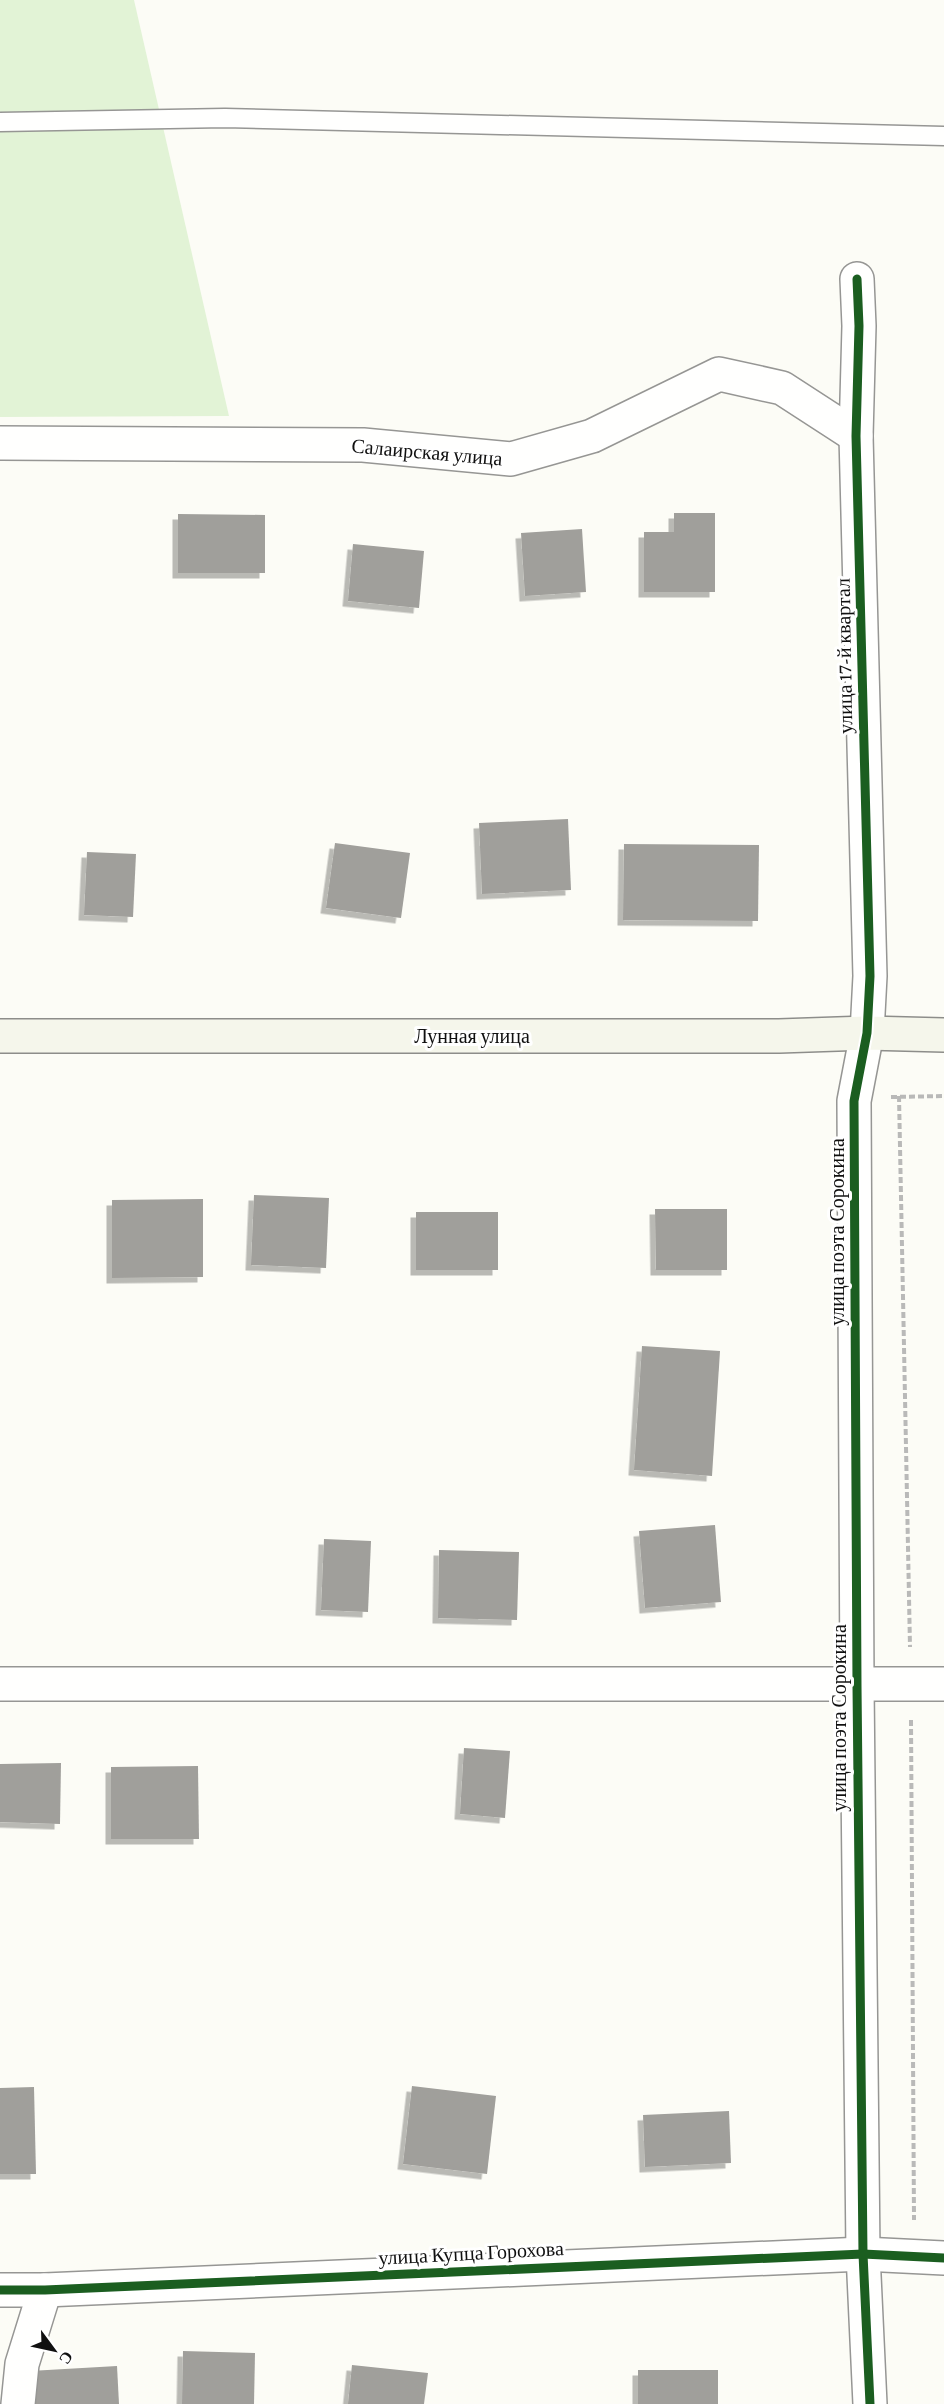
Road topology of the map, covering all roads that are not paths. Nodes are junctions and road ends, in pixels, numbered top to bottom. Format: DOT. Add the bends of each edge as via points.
graph roads {
  1 [pos="0,122"];
  2 [pos="944,136"];
  3 [pos="857,279"];
  4 [pos="856,436"];
  5 [pos="0,443"];
  6 [pos="867,1033"];
  7 [pos="944,1035"];
  8 [pos="0,1036"];
  9 [pos="0,1684"];
  10 [pos="944,1684"];
  11 [pos="857,1686"];
  12 [pos="862,2254"];
  13 [pos="944,2258"];
  14 [pos="0,2290"];
  15 [pos="45,2290"];
  16 [pos="18,2404"];
  17 [pos="870,2404"];
  1 -- 2 [label="lane" via="225,118"];
  3 -- 4 [label="street, улица 17-й квартал"];
  4 -- 5 [label="street, Салаирская улица" via="782,388 719,374 592,436 511,459 363,445"];
  4 -- 6 [label="street, улица 17-й квартал" via="870,976"];
  6 -- 7 [label="street, Лунная улица"];
  6 -- 8 [label="street, Лунная улица"];
  6 -- 11 [label="street, улица поэта Сорокина" via="854,1101"];
  9 -- 11 [label="street"];
  10 -- 11 [label="street"];
  11 -- 12 [label="street, улица поэта Сорокина"];
  12 -- 13 [label="street, улица Купца Горохова"];
  12 -- 15 [label="street, улица Купца Горохова"];
  12 -- 17 [label="street, улица поэта Сорокина"];
  14 -- 15 [label="street, улица Купца Горохова"];
  15 -- 16 [label="street" via="22,2364"];
}
